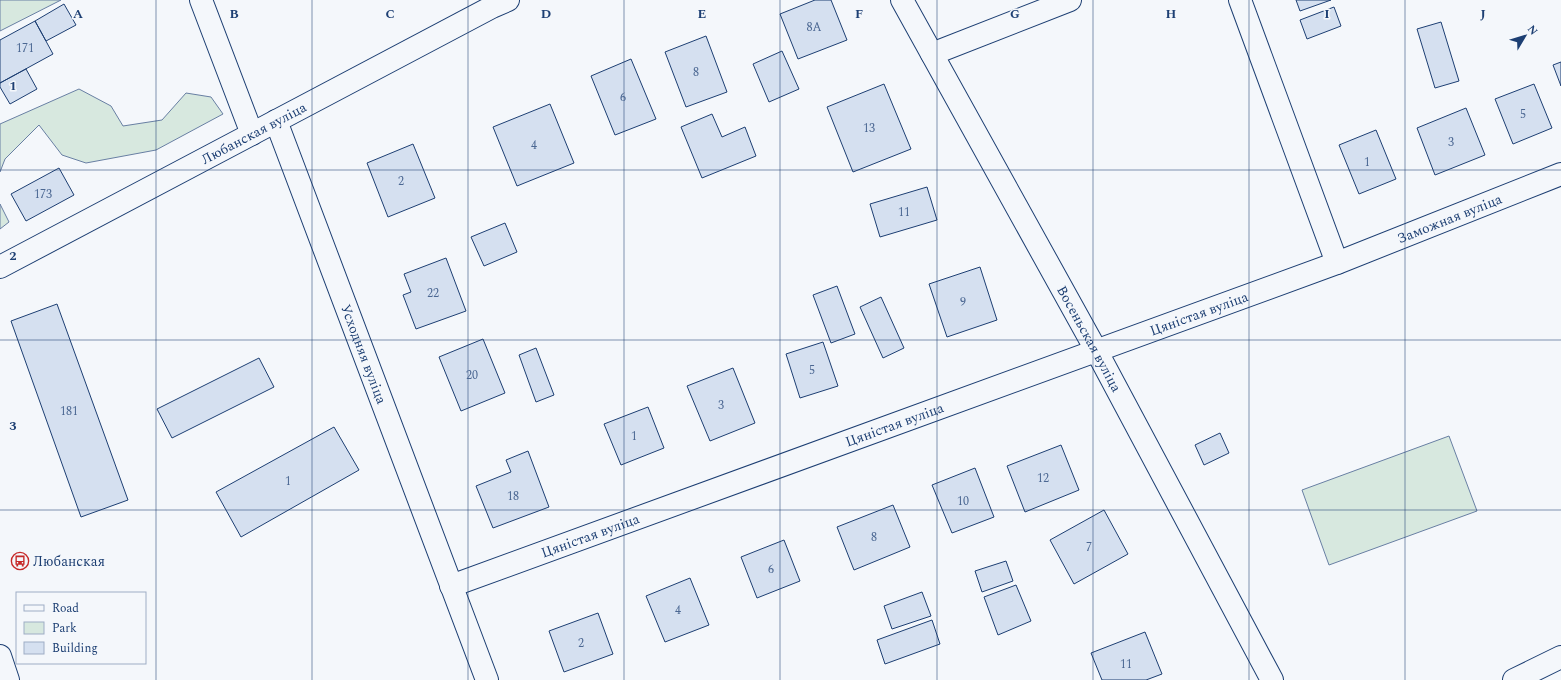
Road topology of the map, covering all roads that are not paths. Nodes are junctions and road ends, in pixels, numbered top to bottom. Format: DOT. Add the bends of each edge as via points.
graph roads {
  1 [pos="202,0"];
  2 [pos="902,0"];
  3 [pos="1070,0"];
  4 [pos="1240,0"];
  5 [pos="496,2"];
  6 [pos="932,54"];
  7 [pos="276,121"];
  8 [pos="252,134"];
  9 [pos="1561,174"];
  10 [pos="1338,263"];
  11 [pos="0,267"];
  12 [pos="1096,350"];
  13 [pos="451,586"];
  14 [pos="0,656"];
  15 [pos="1561,657"];
  16 [pos="8,680"];
  17 [pos="487,680"];
  18 [pos="1272,680"];
  19 [pos="1514,680"];
  1 -- 8 [label="street"];
  2 -- 6 [label="street, Восеньская вуліца"];
  3 -- 6 [label="street"];
  4 -- 10 [label="street"];
  5 -- 7 [label="street, Любанская вуліца"];
  6 -- 12 [label="street, Восеньская вуліца"];
  7 -- 8 [label="street, Любанская вуліца"];
  7 -- 13 [label="street, Усходняя вуліца"];
  8 -- 11 [label="street, Любанская вуліца"];
  9 -- 10 [label="street, Заможная вуліца"];
  10 -- 12 [label="street, Цяністая вуліца"];
  12 -- 13 [label="street, Цяністая вуліца"];
  12 -- 18 [label="street, Восеньская вуліца"];
  13 -- 17 [label="street, Усходняя вуліца"];
  14 -- 16 [label="street"];
  15 -- 19 [label="street"];
}
